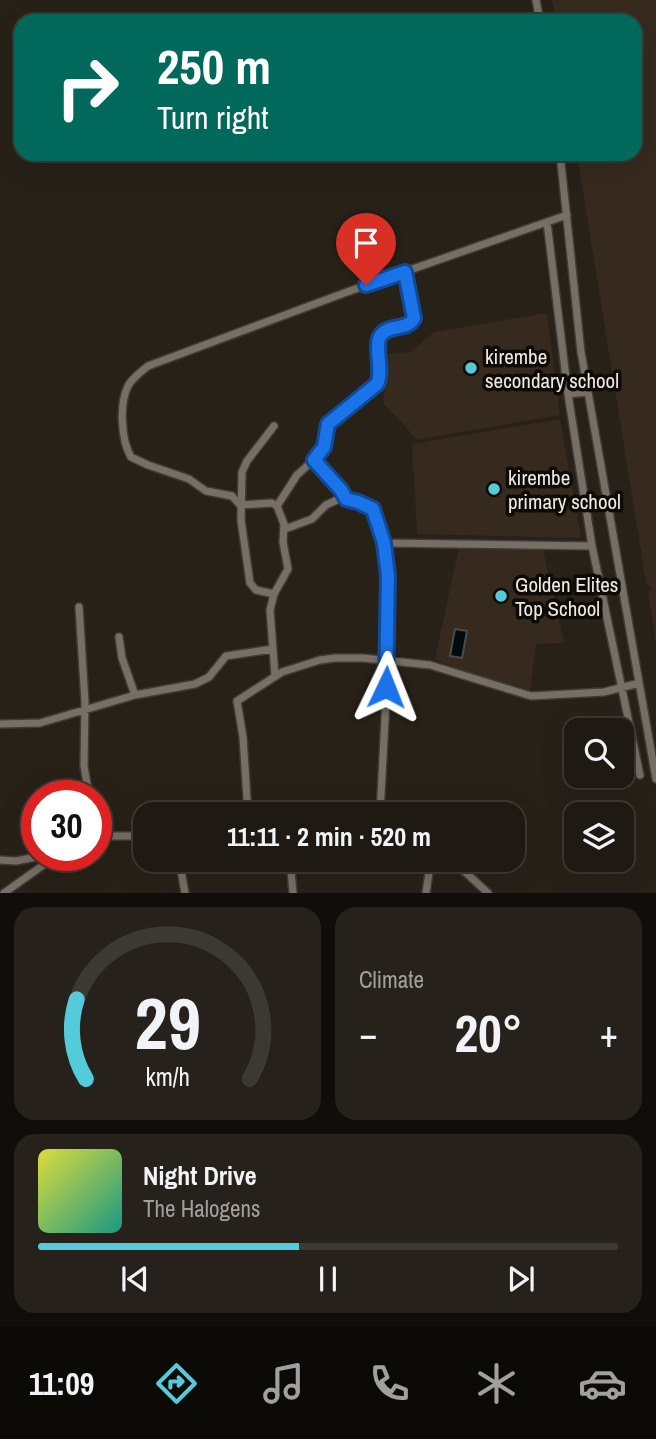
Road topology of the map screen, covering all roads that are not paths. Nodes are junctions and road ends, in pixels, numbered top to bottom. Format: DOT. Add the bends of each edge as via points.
graph roads {
  1 [pos="561,161"];
  2 [pos="567,215"];
  3 [pos="547,222"];
  4 [pos="405,272"];
  5 [pos="588,392"];
  6 [pos="568,394"];
  7 [pos="274,426"];
  8 [pos="314,460"];
  9 [pos="346,499"];
  10 [pos="240,505"];
  11 [pos="277,506"];
  12 [pos="285,529"];
  13 [pos="384,543"];
  14 [pos="592,546"];
  15 [pos="274,594"];
  16 [pos="79,607"];
  17 [pos="119,637"];
  18 [pos="273,649"];
  19 [pos="388,662"];
  20 [pos="275,676"];
  21 [pos="639,683"];
  22 [pos="622,688"];
  23 [pos="135,695"];
  24 [pos="85,709"];
  25 [pos="0,724"];
  26 [pos="640,775"];
  27 [pos="656,779"];
  28 [pos="86,780"];
  29 [pos="247,802"];
  30 [pos="381,802"];
  31 [pos="112,834"];
  32 [pos="133,835"];
  33 [pos="0,860"];
  34 [pos="21,860"];
  35 [pos="35,871"];
  36 [pos="181,872"];
  37 [pos="291,872"];
  38 [pos="429,872"];
  39 [pos="465,872"];
  40 [pos="4,893"];
  41 [pos="185,893"];
  42 [pos="293,893"];
  43 [pos="426,893"];
  44 [pos="488,893"];
  1 -- 2 [label="street"];
  2 -- 3 [label="street"];
  2 -- 5 [label="street"];
  3 -- 4 [label="street"];
  3 -- 6 [label="street"];
  4 -- 8 [label="street" via="412,322 380,336 377,384 328,424 324,447"];
  4 -- 10 [label="street" via="148,366 131,381 123,408 131,457 189,479 206,491 232,496"];
  5 -- 6 [label="street"];
  5 -- 21 [label="street"];
  6 -- 14 [label="street"];
  7 -- 10 [label="street" via="242,472"];
  8 -- 9 [label="street"];
  8 -- 11 [label="street" via="297,475"];
  9 -- 12 [label="street" via="332,501 312,519"];
  9 -- 13 [label="street" via="373,509"];
  10 -- 11 [label="street"];
  10 -- 15 [label="street" via="250,583 256,590"];
  11 -- 12 [label="street"];
  12 -- 15 [label="street" via="288,569"];
  13 -- 14 [label="street"];
  13 -- 19 [label="street"];
  14 -- 22 [label="street"];
  15 -- 18 [label="street" via="270,610"];
  16 -- 24 [label="street"];
  17 -- 23 [label="street"];
  18 -- 20 [label="street"];
  18 -- 23 [label="street" via="226,656 209,677 195,684"];
  19 -- 20 [label="street" via="335,658 299,665"];
  19 -- 22 [label="street" via="447,669 524,696"];
  19 -- 30 [label="street"];
  20 -- 29 [label="street" via="236,704"];
  21 -- 22 [label="street"];
  21 -- 27 [label="street"];
  22 -- 26 [label="street"];
  23 -- 24 [label="street"];
  24 -- 25 [label="street" via="40,723"];
  24 -- 28 [label="street"];
  31 -- 32 [label="street"];
  33 -- 34 [label="street"];
  35 -- 40 [label="street"];
  36 -- 41 [label="street"];
  37 -- 42 [label="street"];
  38 -- 43 [label="street"];
  39 -- 44 [label="street"];
}
